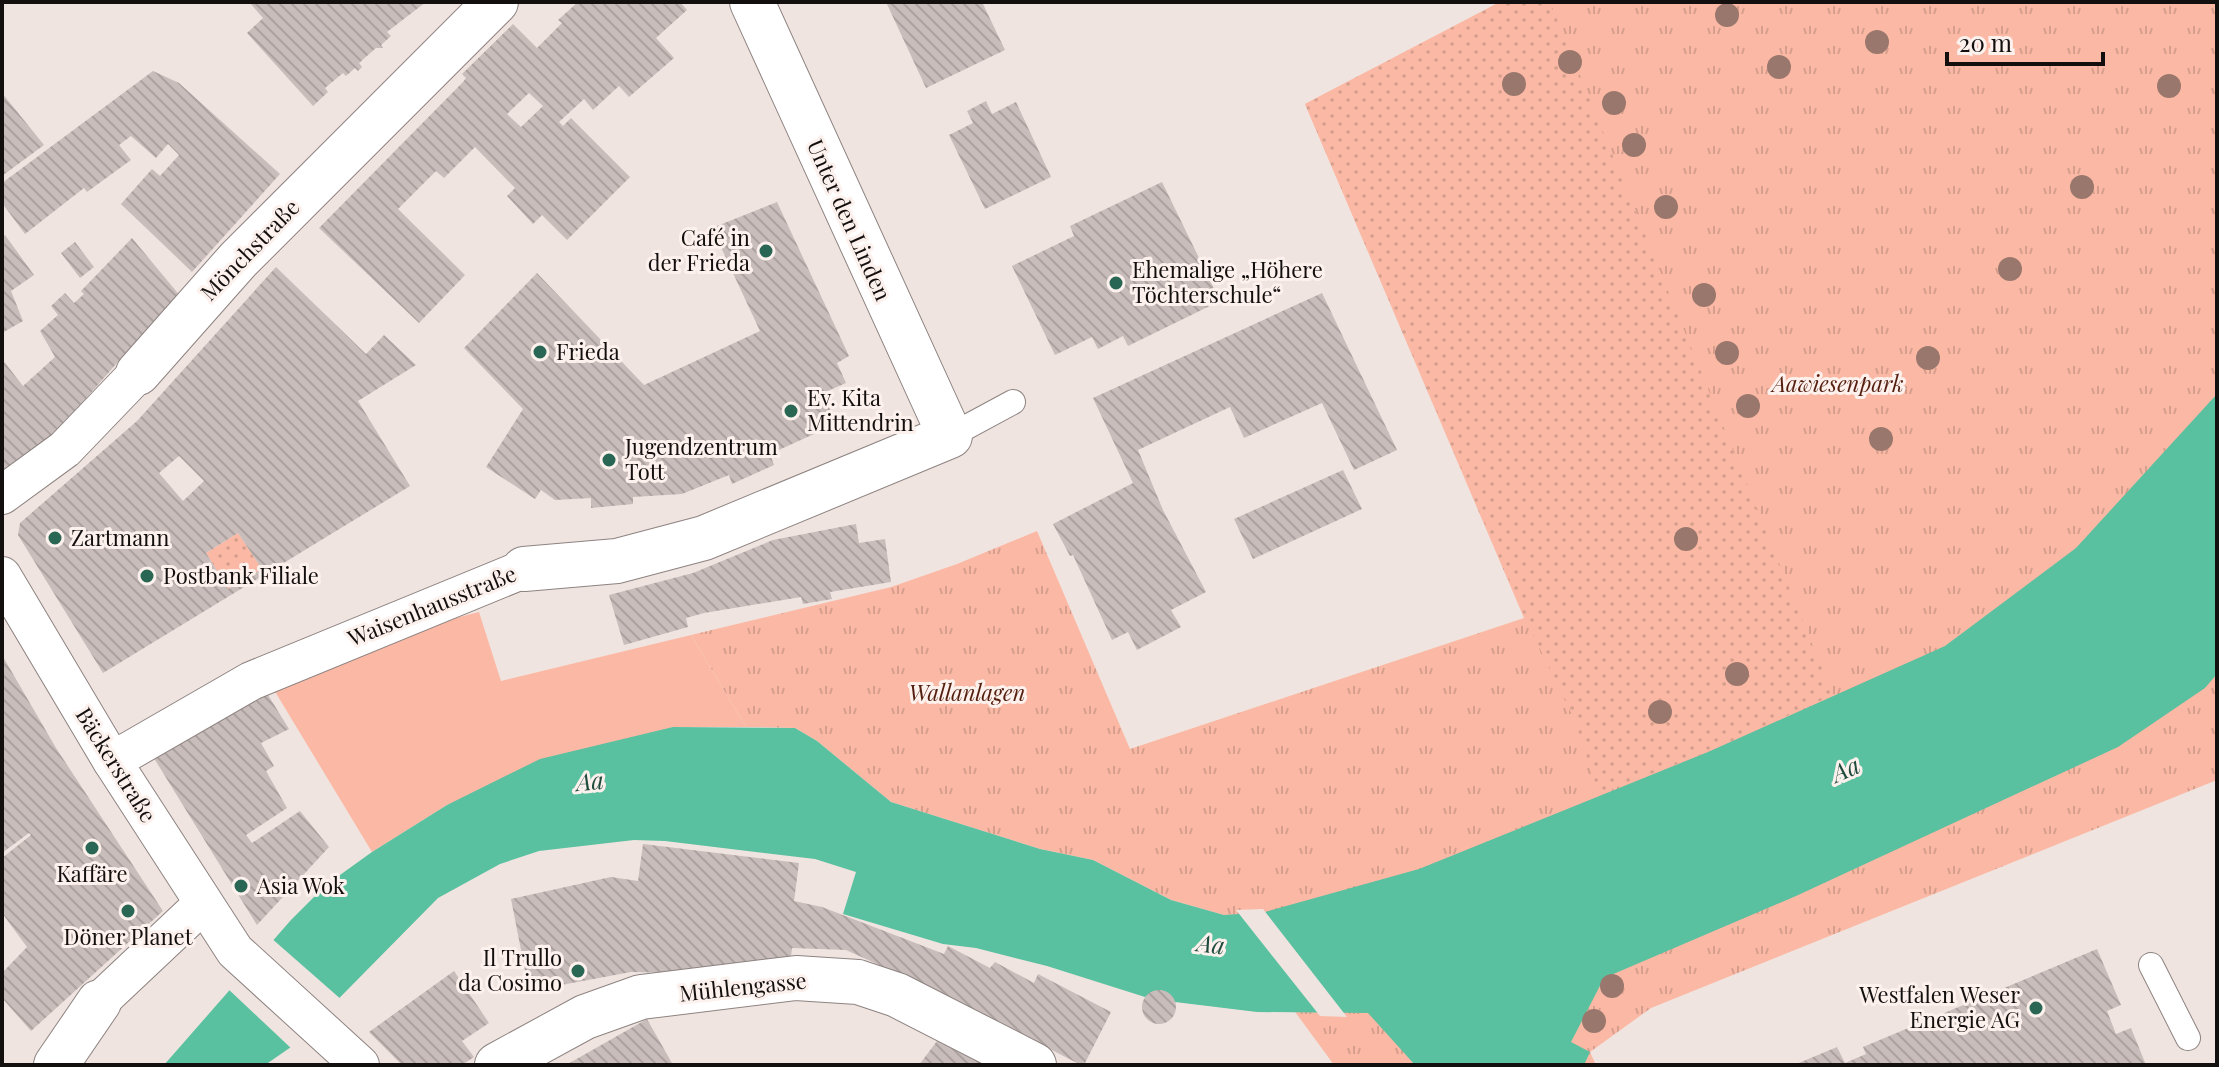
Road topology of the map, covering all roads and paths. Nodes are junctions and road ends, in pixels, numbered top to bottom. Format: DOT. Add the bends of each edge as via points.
graph roads {
  1 [pos="496,2"];
  2 [pos="752,2"];
  3 [pos="138,373"];
  4 [pos="1013,402"];
  5 [pos="950,436"];
  6 [pos="2,495"];
  7 [pos="524,569"];
  8 [pos="2,576"];
  9 [pos="112,761"];
  10 [pos="203,904"];
  11 [pos="2151,965"];
  12 [pos="99,1002"];
  13 [pos="2188,1038"];
  14 [pos="56,1065"];
  15 [pos="360,1065"];
  16 [pos="497,1065"];
  17 [pos="1034,1065"];
  1 -- 3 [label="street, Mönchstraße" via="238,260"];
  2 -- 5 [label="street, Unter den Linden"];
  3 -- 6 [label="street, Mönchstraße" via="65,449"];
  4 -- 5 [label="lane"];
  5 -- 7 [label="street, Waisenhausstraße" via="704,538 617,561"];
  7 -- 9 [label="street, Waisenhausstraße" via="251,681"];
  8 -- 9 [label="street, Bäckerstraße"];
  9 -- 10 [label="street, Bäckerstraße"];
  10 -- 12 [label="street"];
  10 -- 15 [label="street, Bäckerstraße" via="235,951"];
  11 -- 13 [label="lane"];
  12 -- 14 [label="street"];
  16 -- 17 [label="street, Mühlengasse" via="585,1017 641,997 796,978 858,982 897,995"];
}
